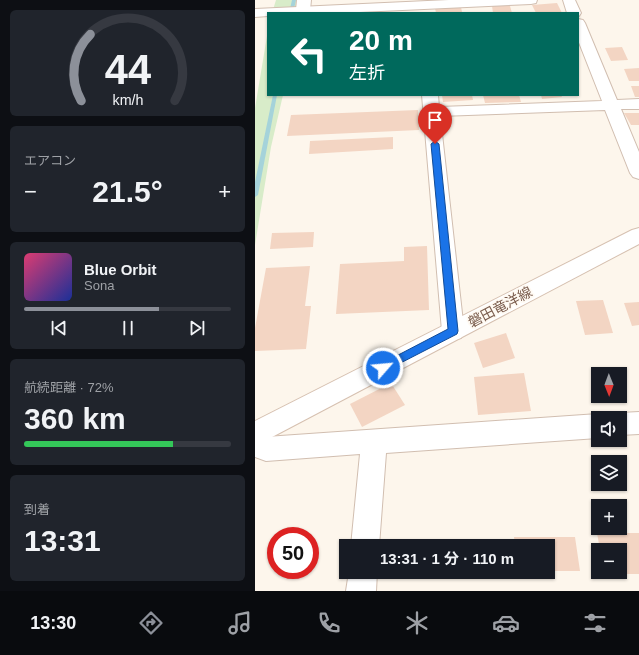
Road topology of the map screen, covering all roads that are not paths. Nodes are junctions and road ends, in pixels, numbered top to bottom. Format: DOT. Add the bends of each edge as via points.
graph roads {
  1 [pos="531,0"];
  2 [pos="569,0"];
  3 [pos="303,5"];
  4 [pos="423,9"];
  5 [pos="574,12"];
  6 [pos="255,13"];
  7 [pos="579,25"];
  8 [pos="431,104"];
  9 [pos="639,104"];
  10 [pos="611,105"];
  11 [pos="639,173"];
  12 [pos="639,235"];
  13 [pos="453,331"];
  14 [pos="639,423"];
  15 [pos="627,424"];
  16 [pos="591,426"];
  17 [pos="255,434"];
  18 [pos="374,441"];
  19 [pos="255,445"];
  20 [pos="366,539"];
  21 [pos="362,579"];
  22 [pos="361,591"];
  1 -- 4 [label="street"];
  2 -- 5 [label="street"];
  3 -- 4 [label="street"];
  3 -- 6 [label="street"];
  7 -- 10 [label="street"];
  8 -- 10 [label="street"];
  8 -- 13 [label="street"];
  9 -- 10 [label="street"];
  10 -- 11 [label="street"];
  12 -- 13 [label="main road, 磐田竜洋線"];
  13 -- 17 [label="main road, 磐田竜洋線"];
  14 -- 15 [label="street"];
  16 -- 18 [label="street"];
  18 -- 19 [label="street" via="266,449"];
  18 -- 20 [label="street"];
  21 -- 22 [label="street"];
}
